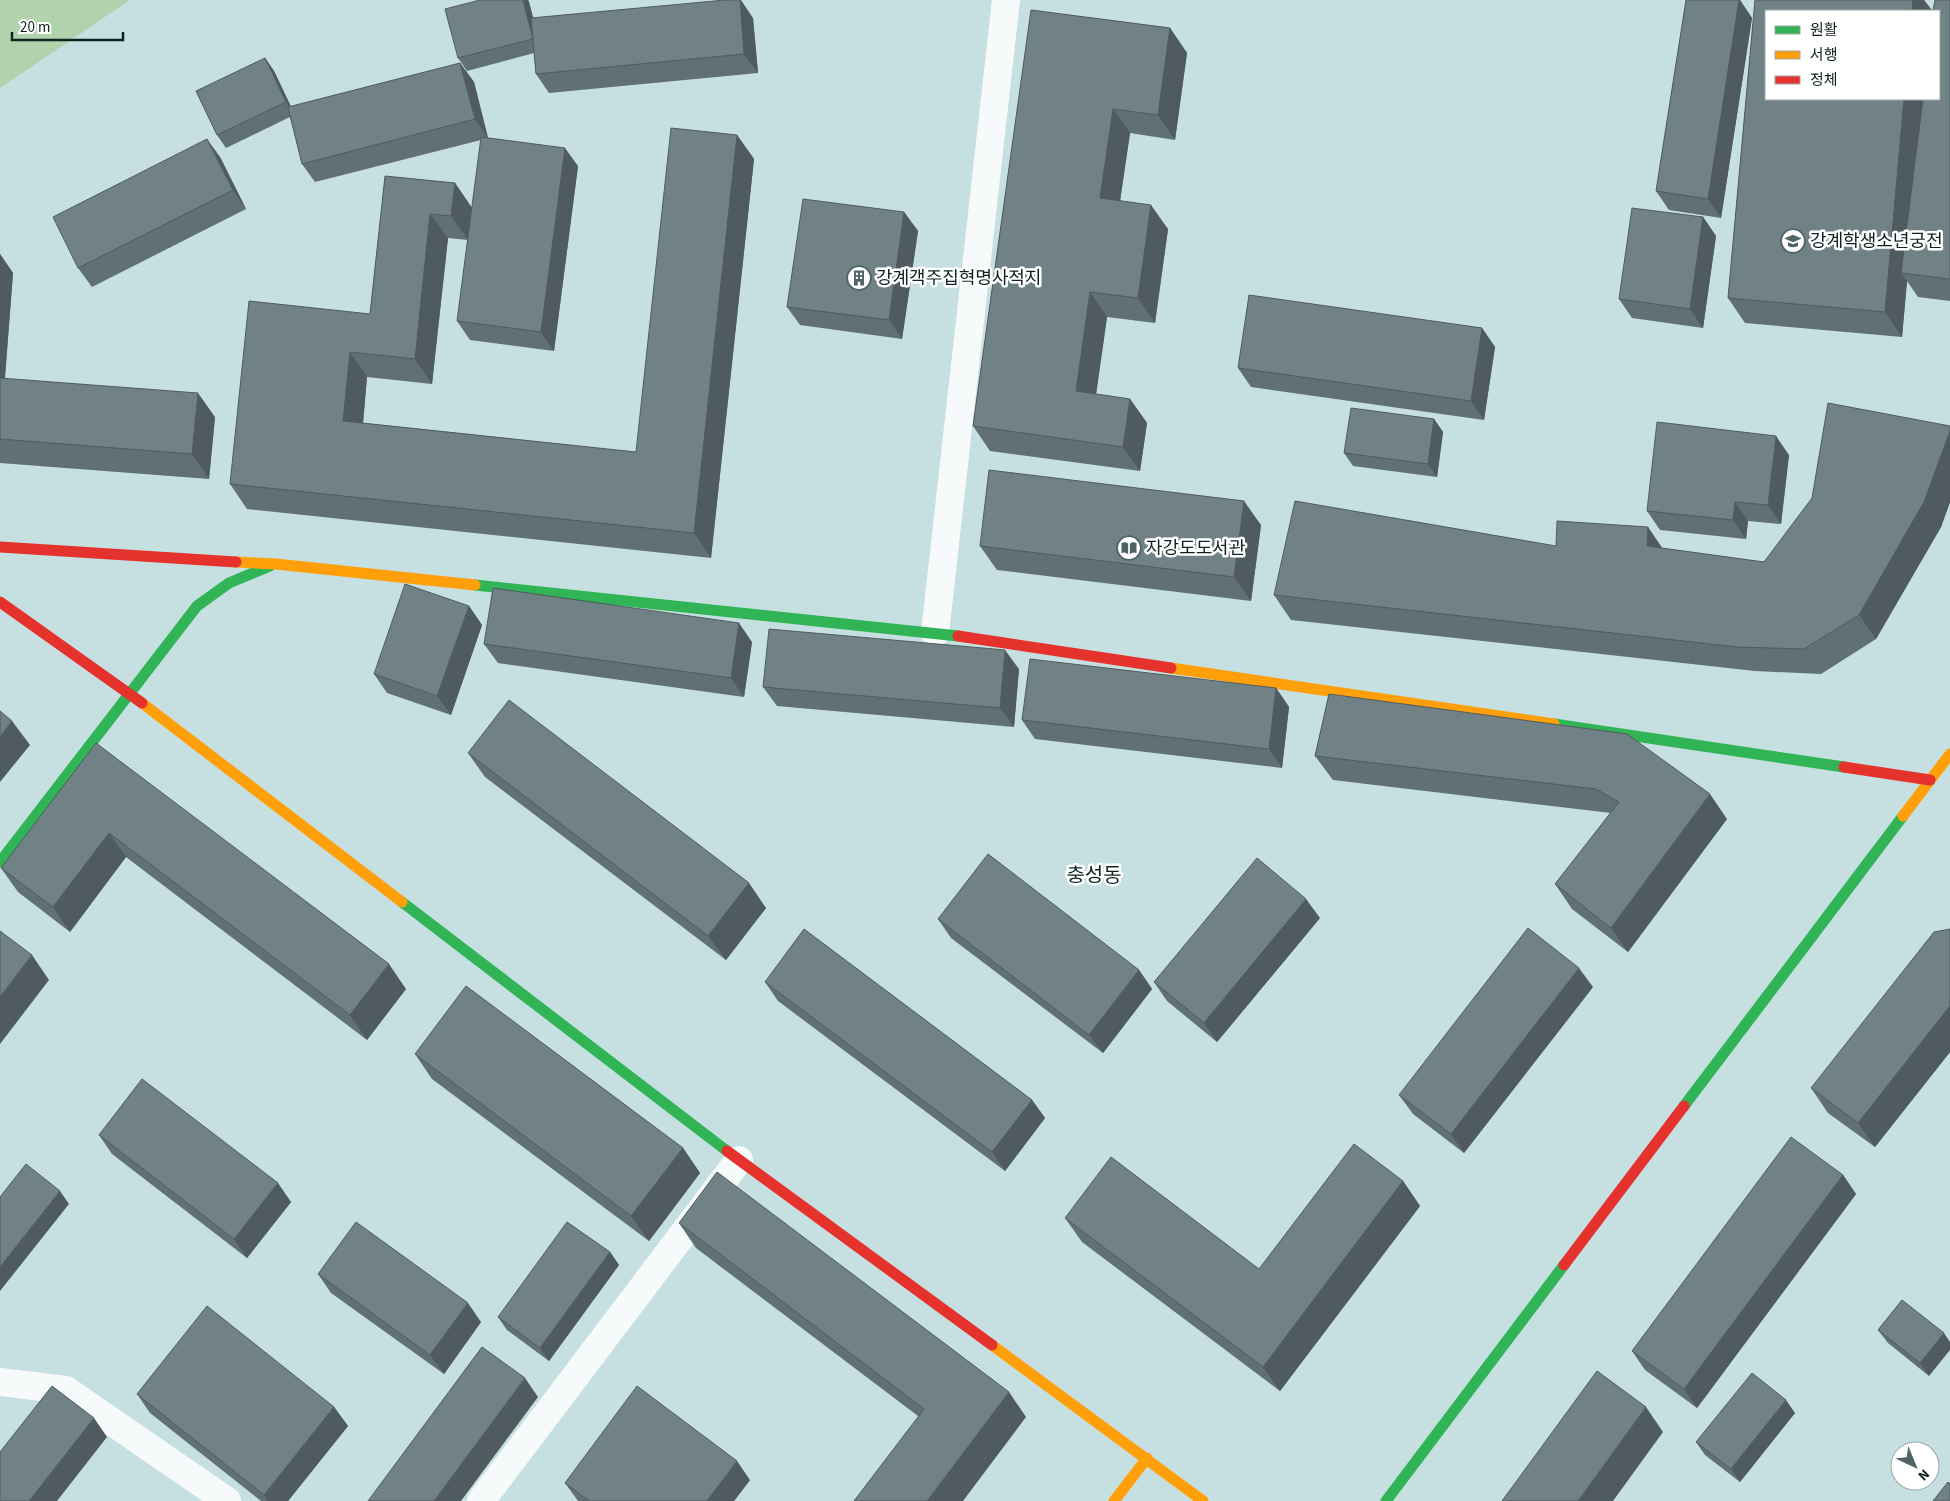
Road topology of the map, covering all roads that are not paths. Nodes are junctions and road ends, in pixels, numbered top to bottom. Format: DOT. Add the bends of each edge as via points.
graph roads {
  1 [pos="1006,0"];
  2 [pos="0,547"];
  3 [pos="276,564"];
  4 [pos="0,602"];
  5 [pos="935,633"];
  6 [pos="130,694"];
  7 [pos="1950,754"];
  8 [pos="1930,780"];
  9 [pos="0,862"];
  10 [pos="739,1160"];
  11 [pos="0,1382"];
  12 [pos="1146,1458"];
  13 [pos="227,1501"];
  14 [pos="482,1501"];
  15 [pos="1114,1501"];
  16 [pos="1203,1501"];
  17 [pos="1386,1501"];
  1 -- 5 [label="street"];
  2 -- 3 [label="main road"];
  3 -- 5 [label="main road"];
  3 -- 6 [label="main road" via="230,583 197,606"];
  4 -- 6 [label="main road"];
  5 -- 8 [label="main road"];
  6 -- 9 [label="main road"];
  6 -- 10 [label="main road"];
  7 -- 8 [label="main road"];
  8 -- 17 [label="main road"];
  10 -- 12 [label="main road"];
  10 -- 14 [label="street"];
  11 -- 13 [label="street" via="66,1390"];
  12 -- 15 [label="main road"];
  12 -- 16 [label="main road"];
}
